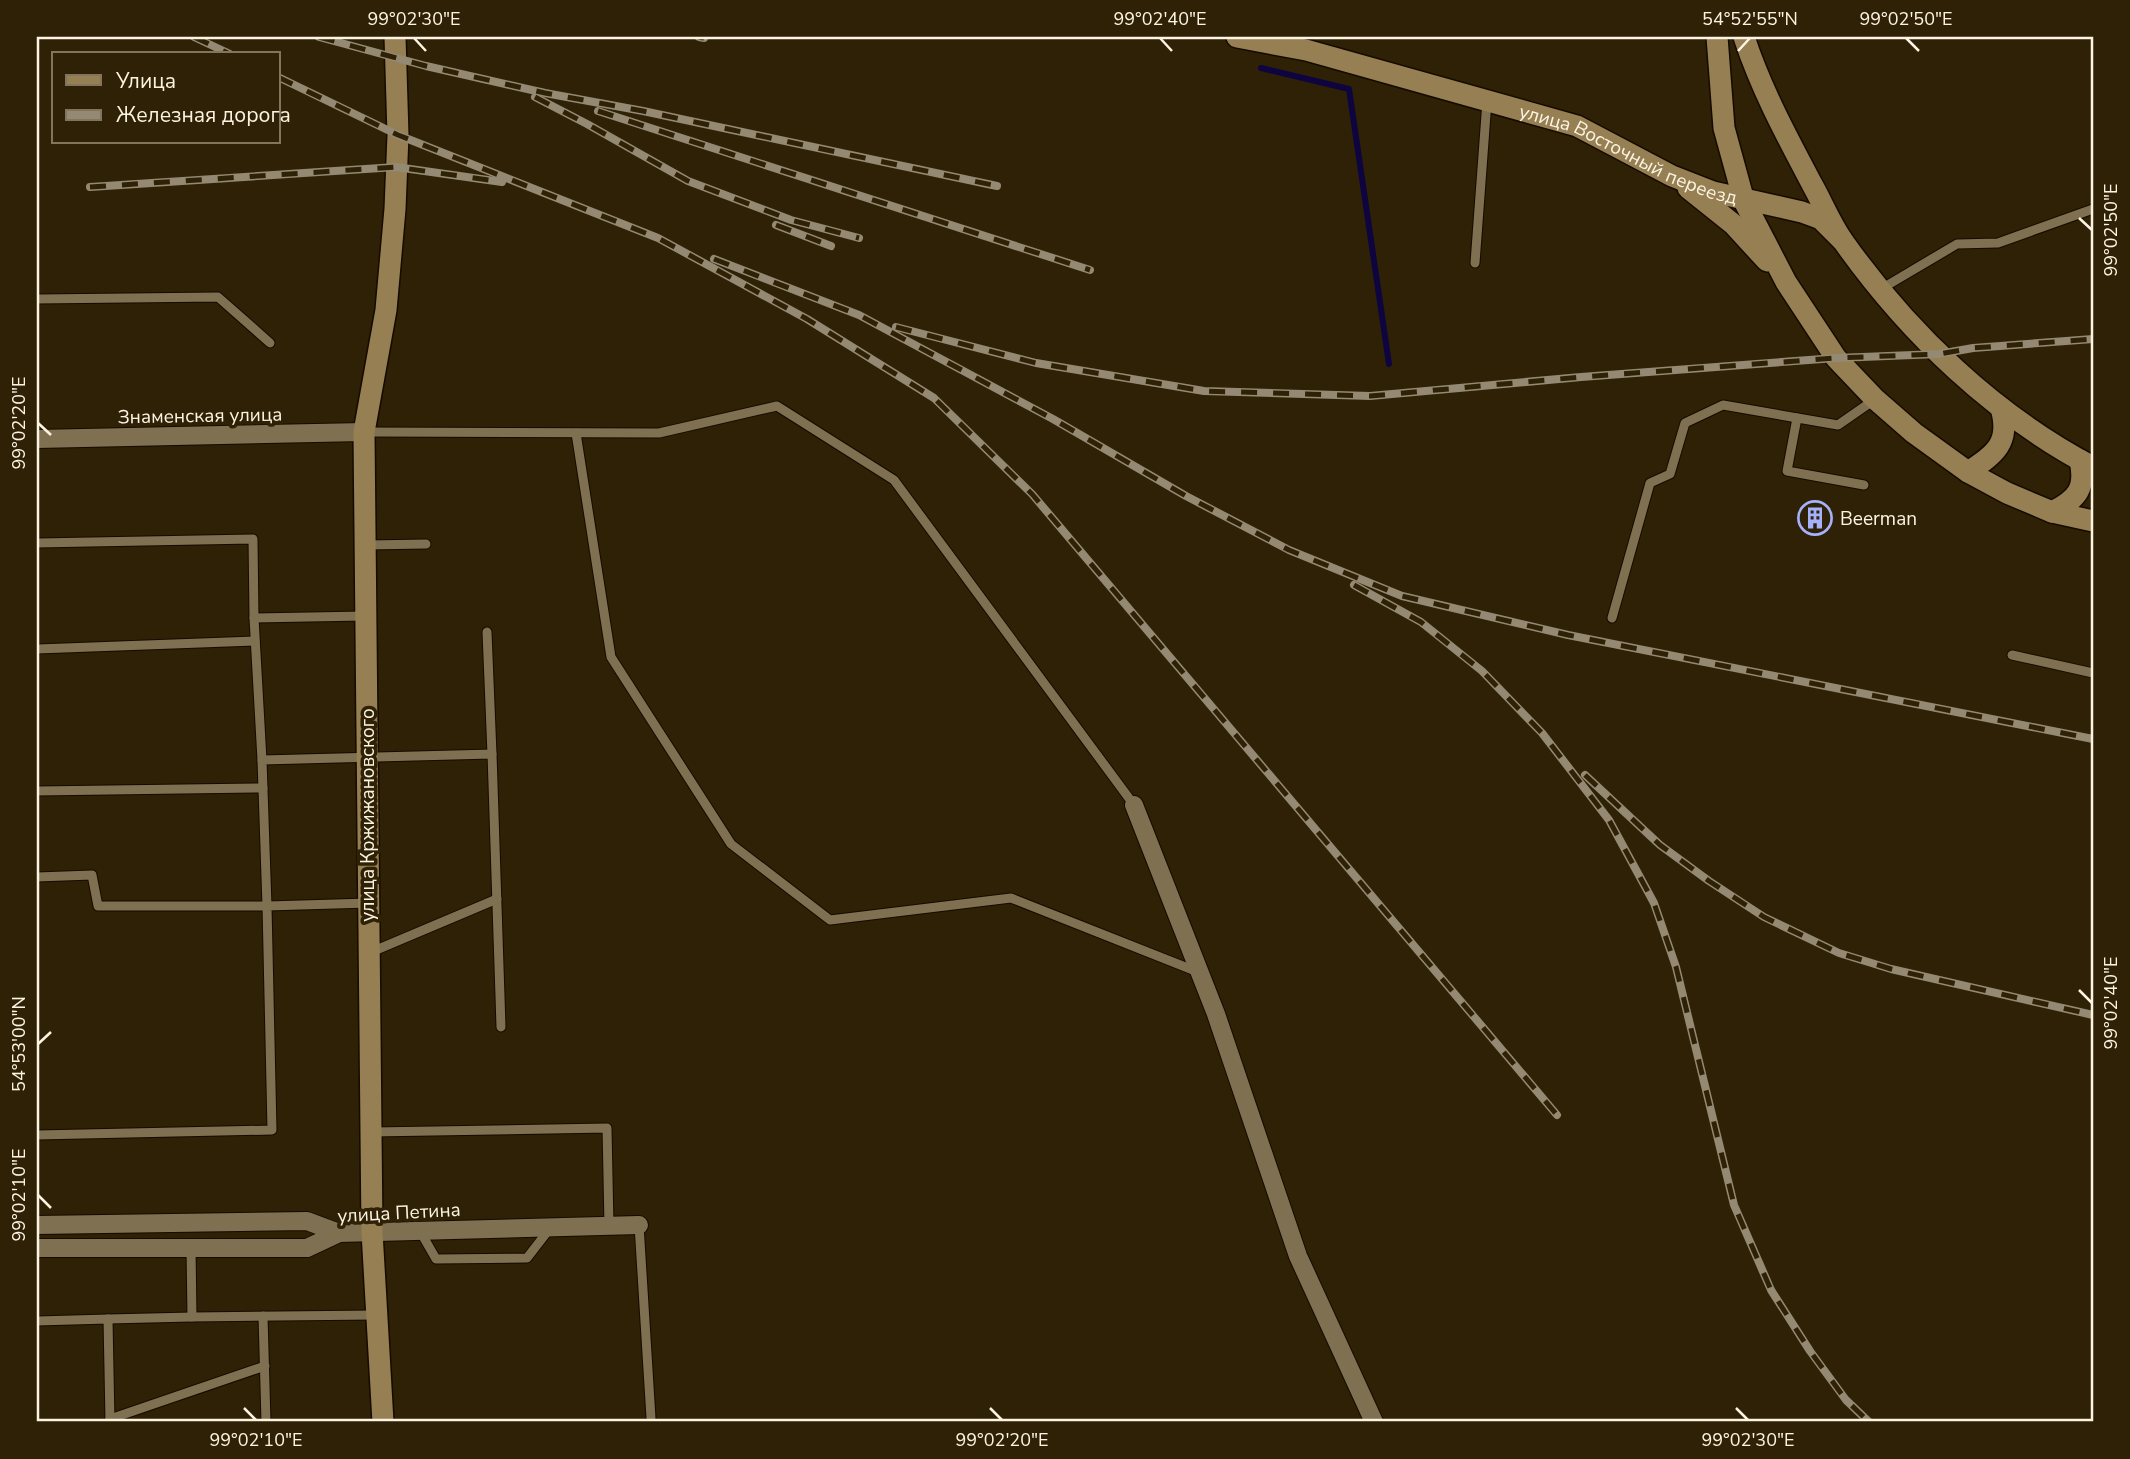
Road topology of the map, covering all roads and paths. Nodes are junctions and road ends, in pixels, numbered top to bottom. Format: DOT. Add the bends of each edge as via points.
graph roads {
  1 [pos="395,37"];
  2 [pos="1237,37"];
  3 [pos="1717,37"];
  4 [pos="1744,37"];
  5 [pos="1487,101"];
  6 [pos="1672,176"];
  7 [pos="1744,201"];
  8 [pos="2093,209"];
  9 [pos="1842,240"];
  10 [pos="1475,263"];
  11 [pos="1786,282"];
  12 [pos="1881,289"];
  13 [pos="37,299"];
  14 [pos="270,343"];
  15 [pos="1875,399"];
  16 [pos="2001,408"];
  17 [pos="1797,418"];
  18 [pos="364,432"];
  19 [pos="576,433"];
  20 [pos="37,439"];
  21 [pos="2087,463"];
  22 [pos="1968,472"];
  23 [pos="1864,485"];
  24 [pos="2052,512"];
  25 [pos="2093,521"];
  26 [pos="37,542"];
  27 [pos="426,544"];
  28 [pos="365,545"];
  29 [pos="365,616"];
  30 [pos="254,618"];
  31 [pos="1612,618"];
  32 [pos="487,632"];
  33 [pos="256,641"];
  34 [pos="37,649"];
  35 [pos="2011,655"];
  36 [pos="2093,673"];
  37 [pos="492,754"];
  38 [pos="366,757"];
  39 [pos="262,760"];
  40 [pos="263,788"];
  41 [pos="37,791"];
  42 [pos="1134,805"];
  43 [pos="37,877"];
  44 [pos="497,899"];
  45 [pos="369,903"];
  46 [pos="267,906"];
  47 [pos="368,953"];
  48 [pos="1200,973"];
  49 [pos="500,1027"];
  50 [pos="370,1132"];
  51 [pos="37,1135"];
  52 [pos="37,1225"];
  53 [pos="639,1225"];
  54 [pos="609,1226"];
  55 [pos="551,1227"];
  56 [pos="420,1231"];
  57 [pos="372,1232"];
  58 [pos="339,1233"];
  59 [pos="37,1248"];
  60 [pos="191,1248"];
  61 [pos="377,1315"];
  62 [pos="263,1316"];
  63 [pos="192,1317"];
  64 [pos="107,1318"];
  65 [pos="37,1321"];
  66 [pos="265,1366"];
  67 [pos="650,1418"];
  68 [pos="110,1421"];
  69 [pos="266,1422"];
  70 [pos="383,1422"];
  71 [pos="1374,1422"];
  1 -- 18 [label="street, улица Кржижановского" via="395,209 386,310"];
  2 -- 5 [label="street, улица Восточный переезд" via="1306,50"];
  3 -- 7 [label="street" via="1724,128"];
  4 -- 9 [label="street" via="1778,120"];
  5 -- 6 [label="street, улица Восточный переезд" via="1577,126"];
  5 -- 10 [label="lane"];
  6 -- 7 [label="street, улица Восточный переезд"];
  6 -- 11 [label="street" via="1732,224"];
  7 -- 9 [label="street" via="1821,219"];
  7 -- 11 [label="street, улица Восточный переезд"];
  8 -- 12 [label="lane" via="1998,243 1957,244"];
  9 -- 12 [label="street"];
  11 -- 15 [label="street, улица Восточный переезд" via="1836,358"];
  12 -- 16 [label="street" via="1939,354"];
  13 -- 14 [label="lane" via="218,297"];
  15 -- 17 [label="lane" via="1838,425"];
  15 -- 22 [label="street, улица Восточный переезд"];
  16 -- 21 [label="street"];
  16 -- 22 [label="street" via="2006,425 2002,442"];
  17 -- 23 [label="lane" via="1787,471"];
  17 -- 31 [label="lane" via="1723,405 1685,423 1670,474 1650,484"];
  18 -- 19 [label="lane"];
  18 -- 20 [label="street, Знаменская улица"];
  18 -- 28 [label="street, улица Кржижановского"];
  19 -- 42 [label="lane" via="659,433 777,407 894,480"];
  19 -- 48 [label="lane" via="611,657 732,844 830,920 1011,898"];
  21 -- 24 [label="street" via="2079,492"];
  22 -- 24 [label="street, улица Восточный переезд"];
  24 -- 25 [label="street, улица Восточный переезд"];
  26 -- 30 [label="lane" via="253,539"];
  27 -- 28 [label="lane"];
  28 -- 29 [label="street, улица Кржижановского"];
  29 -- 30 [label="lane"];
  29 -- 38 [label="street, улица Кржижановского"];
  30 -- 33 [label="lane"];
  32 -- 37 [label="lane"];
  33 -- 34 [label="lane"];
  33 -- 39 [label="lane"];
  35 -- 36 [label="lane"];
  37 -- 38 [label="lane"];
  37 -- 44 [label="lane"];
  38 -- 39 [label="lane"];
  38 -- 45 [label="street, улица Кржижановского"];
  39 -- 40 [label="lane"];
  40 -- 41 [label="lane"];
  40 -- 46 [label="lane"];
  42 -- 48 [label="street"];
  43 -- 46 [label="lane" via="92,875 98,906"];
  44 -- 47 [label="lane"];
  44 -- 49 [label="lane"];
  45 -- 46 [label="lane"];
  45 -- 47 [label="street, улица Кржижановского"];
  46 -- 51 [label="lane" via="272,1130"];
  47 -- 50 [label="street, улица Кржижановского"];
  48 -- 71 [label="street" via="1298,1256"];
  50 -- 54 [label="lane" via="607,1128"];
  50 -- 57 [label="street, улица Кржижановского"];
  52 -- 58 [label="street" via="307,1222"];
  53 -- 54 [label="street, улица Петина"];
  53 -- 67 [label="lane"];
  54 -- 55 [label="street, улица Петина"];
  55 -- 56 [label="street, улица Петина"];
  55 -- 56 [label="lane" via="527,1258 436,1259"];
  56 -- 57 [label="street, улица Петина"];
  57 -- 58 [label="street, улица Петина"];
  57 -- 61 [label="street, улица Кржижановского"];
  58 -- 60 [label="street, улица Петина" via="307,1248"];
  59 -- 60 [label="street, улица Петина"];
  60 -- 63 [label="lane"];
  61 -- 62 [label="lane"];
  61 -- 70 [label="street, улица Кржижановского"];
  62 -- 63 [label="lane"];
  62 -- 66 [label="lane"];
  63 -- 64 [label="lane"];
  64 -- 65 [label="lane"];
  64 -- 68 [label="lane"];
  66 -- 68 [label="lane"];
  66 -- 69 [label="lane"];
}
